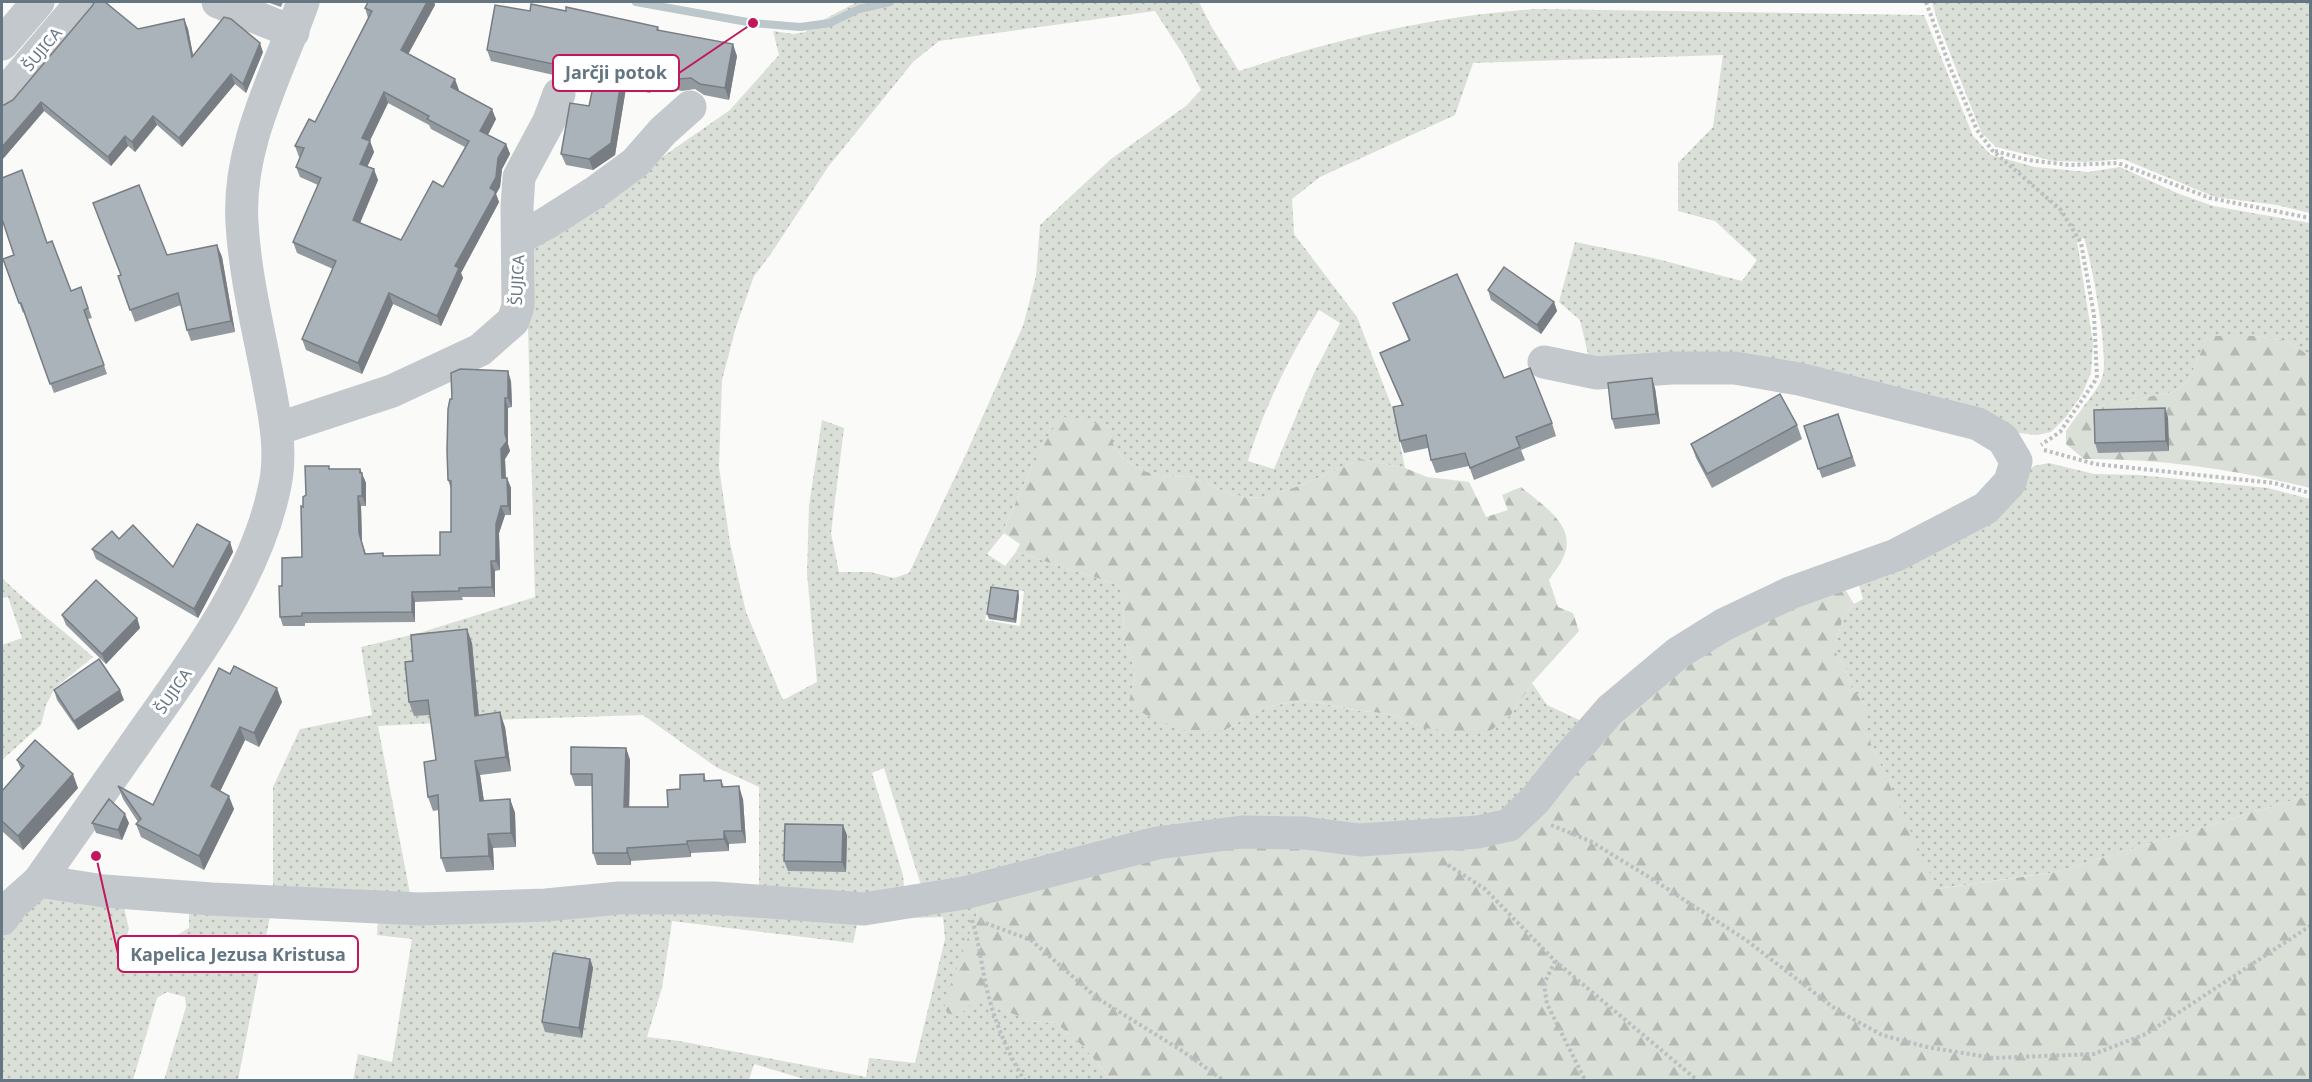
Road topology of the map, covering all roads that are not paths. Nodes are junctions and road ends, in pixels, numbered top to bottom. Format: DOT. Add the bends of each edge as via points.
graph roads {
  1 [pos="39,2"];
  2 [pos="82,2"];
  3 [pos="218,2"];
  4 [pos="303,2"];
  5 [pos="293,32"];
  6 [pos="2,44"];
  7 [pos="559,94"];
  8 [pos="2,97"];
  9 [pos="690,107"];
  10 [pos="519,238"];
  11 [pos="1544,362"];
  12 [pos="277,429"];
  13 [pos="39,881"];
  14 [pos="5,911"];
  1 -- 6 [label="street, ŠUJICA"];
  2 -- 8 [label="street, ŠUJICA"];
  3 -- 5 [label="street"];
  4 -- 5 [label="street, ŠUJICA"];
  5 -- 12 [label="street, ŠUJICA" via="245,164 241,222"];
  7 -- 10 [label="street, ŠUJICA" via="519,177"];
  9 -- 10 [label="street" via="635,163"];
  10 -- 12 [label="street, ŠUJICA" via="518,306 513,321 480,350 392,391"];
  11 -- 13 [label="street" via="1597,373 1735,368 1799,379 1978,424 2003,439 2016,461 2010,482 1986,508 1896,555 1790,593 1723,625 1678,653 1610,711 1536,800 1509,825 1478,832 1360,840 1305,833 1242,832 1156,843 964,893 864,909 714,898 619,898 419,909 104,891"];
  12 -- 13 [label="street, ŠUJICA" via="276,483 264,531 243,574 201,651"];
  13 -- 14 [label="street, ŠUJICA"];
}
